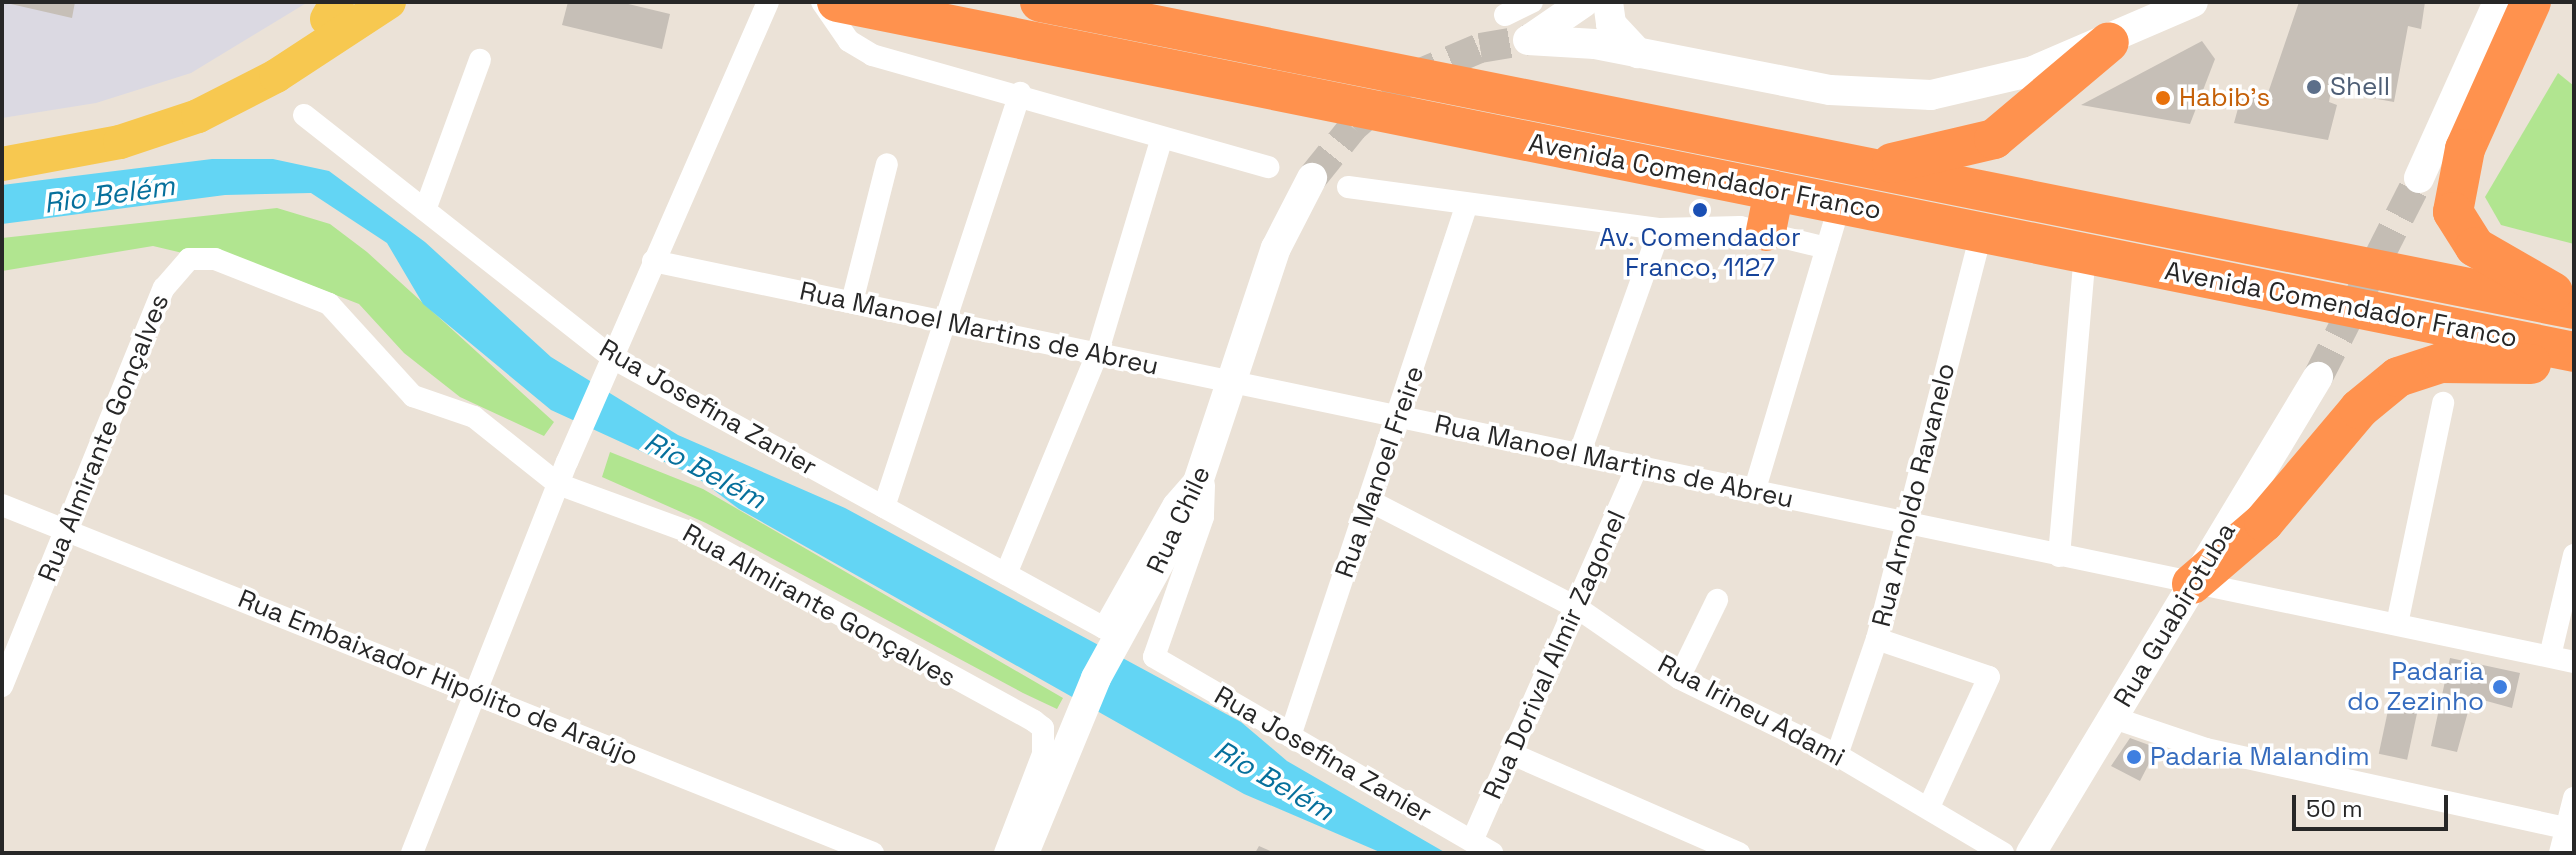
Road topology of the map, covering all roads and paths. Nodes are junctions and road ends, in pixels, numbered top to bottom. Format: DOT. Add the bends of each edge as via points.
graph roads {
  1 [pos="389,2"];
  2 [pos="768,2"];
  3 [pos="822,2"];
  4 [pos="837,2"];
  5 [pos="1040,2"];
  6 [pos="1532,2"];
  7 [pos="1584,2"];
  8 [pos="1608,2"];
  9 [pos="2193,2"];
  10 [pos="2498,2"];
  11 [pos="2531,2"];
  12 [pos="1075,6"];
  13 [pos="339,8"];
  14 [pos="1505,15"];
  15 [pos="2109,42"];
  16 [pos="1638,53"];
  17 [pos="480,60"];
  18 [pos="1020,93"];
  19 [pos="304,115"];
  20 [pos="1161,141"];
  21 [pos="2,143"];
  22 [pos="2,164"];
  23 [pos="887,164"];
  24 [pos="1269,167"];
  25 [pos="1865,167"];
  26 [pos="1312,178"];
  27 [pos="2419,178"];
  28 [pos="1348,187"];
  29 [pos="1774,191"];
  30 [pos="1840,204"];
  31 [pos="1466,207"];
  32 [pos="425,210"];
  33 [pos="1660,229"];
  34 [pos="1766,231"];
  35 [pos="1981,233"];
  36 [pos="1827,248"];
  37 [pos="2085,254"];
  38 [pos="653,261"];
  39 [pos="852,302"];
  40 [pos="2574,303"];
  41 [pos="2574,309"];
  42 [pos="950,323"];
  43 [pos="1097,354"];
  44 [pos="2574,355"];
  45 [pos="608,363"];
  46 [pos="2318,377"];
  47 [pos="1232,382"];
  48 [pos="2443,403"];
  49 [pos="1400,417"];
  50 [pos="1579,455"];
  51 [pos="1637,467"];
  52 [pos="1205,470"];
  53 [pos="558,484"];
  54 [pos="1754,492"];
  55 [pos="1372,502"];
  56 [pos="2,505"];
  57 [pos="884,507"];
  58 [pos="1905,523"];
  59 [pos="65,532"];
  60 [pos="2574,555"];
  61 [pos="2059,556"];
  62 [pos="1006,574"];
  63 [pos="2192,584"];
  64 [pos="1717,600"];
  65 [pos="1579,609"];
  66 [pos="2397,624"];
  67 [pos="1877,639"];
  68 [pos="2550,656"];
  69 [pos="2574,662"];
  70 [pos="1679,678"];
  71 [pos="2,686"];
  72 [pos="476,691"];
  73 [pos="2114,718"];
  74 [pos="1290,736"];
  75 [pos="1512,754"];
  76 [pos="1837,755"];
  77 [pos="2574,798"];
  78 [pos="1929,807"];
  79 [pos="2570,829"];
  80 [pos="1472,841"];
  81 [pos="412,853"];
  82 [pos="873,853"];
  83 [pos="1005,853"];
  84 [pos="1024,853"];
  85 [pos="1492,853"];
  86 [pos="1739,853"];
  87 [pos="2003,853"];
  88 [pos="2031,853"];
  89 [pos="2560,853"];
  1 -- 22 [label="main road" via="276,76 198,116 120,142"];
  2 -- 38 [label="street"];
  3 -- 18 [label="street" via="849,41 872,55"];
  4 -- 29 [label="highway, Avenida Comendador Franco"];
  5 -- 12 [label="highway, Avenida Comendador Franco"];
  6 -- 14 [label="street"];
  7 -- 16 [label="main road" via="1528,40"];
  8 -- 16 [label="main road" via="1611,24"];
  9 -- 15 [label="main road"];
  10 -- 27 [label="main road"];
  11 -- 40 [label="highway" via="2465,149 2453,212 2475,247"];
  12 -- 25 [label="highway, Avenida Comendador Franco"];
  13 -- 21 [label="main road" via="232,78 158,109"];
  15 -- 16 [label="main road" via="2009,79 1901,96"];
  15 -- 25 [label="highway" via="1994,139"];
  17 -- 32 [label="street"];
  18 -- 20 [label="street"];
  18 -- 42 [label="street"];
  19 -- 32 [label="street, Rua Josefina Zanier"];
  20 -- 24 [label="street"];
  20 -- 43 [label="street"];
  23 -- 39 [label="street"];
  25 -- 41 [label="highway, Avenida Comendador Franco"];
  26 -- 47 [label="main road, Rua Chile" via="1276,248"];
  28 -- 31 [label="street, Avenida Comendador Franco"];
  29 -- 30 [label="highway, Avenida Comendador Franco"];
  29 -- 34 [label="highway"];
  30 -- 35 [label="highway, Avenida Comendador Franco"];
  30 -- 36 [label="street"];
  31 -- 33 [label="street, Avenida Comendador Franco"];
  31 -- 49 [label="street, Rua Manoel Freire"];
  32 -- 45 [label="street, Rua Josefina Zanier"];
  33 -- 34 [label="street, Avenida Comendador Franco"];
  33 -- 50 [label="street"];
  34 -- 36 [label="street, Avenida Comendador Franco"];
  35 -- 37 [label="highway, Avenida Comendador Franco"];
  35 -- 58 [label="street, Rua Arnoldo Ravanelo"];
  36 -- 54 [label="street"];
  37 -- 44 [label="highway, Avenida Comendador Franco"];
  37 -- 61 [label="street"];
  38 -- 39 [label="street, Rua Manoel Martins de Abreu"];
  38 -- 45 [label="street"];
  39 -- 42 [label="street, Rua Manoel Martins de Abreu"];
  42 -- 43 [label="street, Rua Manoel Martins de Abreu"];
  42 -- 57 [label="street"];
  43 -- 47 [label="street, Rua Manoel Martins de Abreu"];
  43 -- 62 [label="street"];
  44 -- 63 [label="highway" via="2441,363 2398,377 2359,409 2264,522"];
  45 -- 53 [label="street"];
  45 -- 57 [label="street, Rua Josefina Zanier"];
  46 -- 63 [label="main road, Rua Guabirotuba"];
  47 -- 49 [label="street, Rua Manoel Martins de Abreu"];
  47 -- 52 [label="main road, Rua Chile"];
  48 -- 66 [label="street"];
  49 -- 50 [label="street, Rua Manoel Martins de Abreu"];
  49 -- 55 [label="street, Rua Manoel Freire"];
  50 -- 51 [label="street, Rua Manoel Martins de Abreu"];
  51 -- 54 [label="street, Rua Manoel Martins de Abreu"];
  51 -- 65 [label="street, Rua Dorival Almir Zagonel"];
  52 -- 62 [label="street, Rua Josefina Zanier" via="1174,504 1104,628"];
  52 -- 74 [label="street, Rua Josefina Zanier" via="1203,517 1154,657"];
  52 -- 84 [label="main road, Rua Chile" via="1174,541 1096,678"];
  53 -- 59 [label="street, Rua Almirante Gonçalves" via="474,417 413,396 329,304 215,259 189,259 164,288"];
  53 -- 72 [label="street"];
  53 -- 83 [label="street, Rua Almirante Gonçalves" via="689,532 1043,728 1043,754"];
  54 -- 58 [label="street, Rua Manoel Martins de Abreu"];
  55 -- 65 [label="street, Rua Irineu Adami"];
  55 -- 74 [label="street, Rua Manoel Freire"];
  56 -- 59 [label="street, Rua Embaixador Hipólito de Araújo"];
  57 -- 62 [label="street, Rua Josefina Zanier"];
  58 -- 61 [label="street, Rua Manoel Martins de Abreu"];
  58 -- 67 [label="street, Rua Arnoldo Ravanelo"];
  59 -- 71 [label="street, Rua Almirante Gonçalves"];
  59 -- 72 [label="street, Rua Embaixador Hipólito de Araújo"];
  60 -- 68 [label="street"];
  61 -- 63 [label="street, Rua Manoel Martins de Abreu"];
  63 -- 66 [label="street, Rua Manoel Martins de Abreu"];
  63 -- 73 [label="main road, Rua Guabirotuba"];
  64 -- 70 [label="street"];
  65 -- 70 [label="street, Rua Irineu Adami"];
  65 -- 75 [label="street, Rua Dorival Almir Zagonel"];
  66 -- 68 [label="street, Rua Manoel Martins de Abreu"];
  67 -- 76 [label="street, Rua Arnoldo Ravanelo"];
  67 -- 78 [label="street" via="1989,677"];
  68 -- 69 [label="street, Rua Manoel Martins de Abreu"];
  70 -- 76 [label="street, Rua Irineu Adami"];
  72 -- 81 [label="street"];
  72 -- 82 [label="street, Rua Embaixador Hipólito de Araújo"];
  73 -- 79 [label="street" via="2206,749"];
  73 -- 88 [label="main road, Rua Guabirotuba"];
  74 -- 80 [label="street, Rua Josefina Zanier"];
  75 -- 80 [label="street, Rua Dorival Almir Zagonel"];
  75 -- 86 [label="street"];
  76 -- 78 [label="street, Rua Irineu Adami"];
  77 -- 79 [label="street"];
  78 -- 87 [label="street, Rua Irineu Adami"];
  79 -- 89 [label="street"];
  80 -- 85 [label="street, Rua Josefina Zanier"];
}
